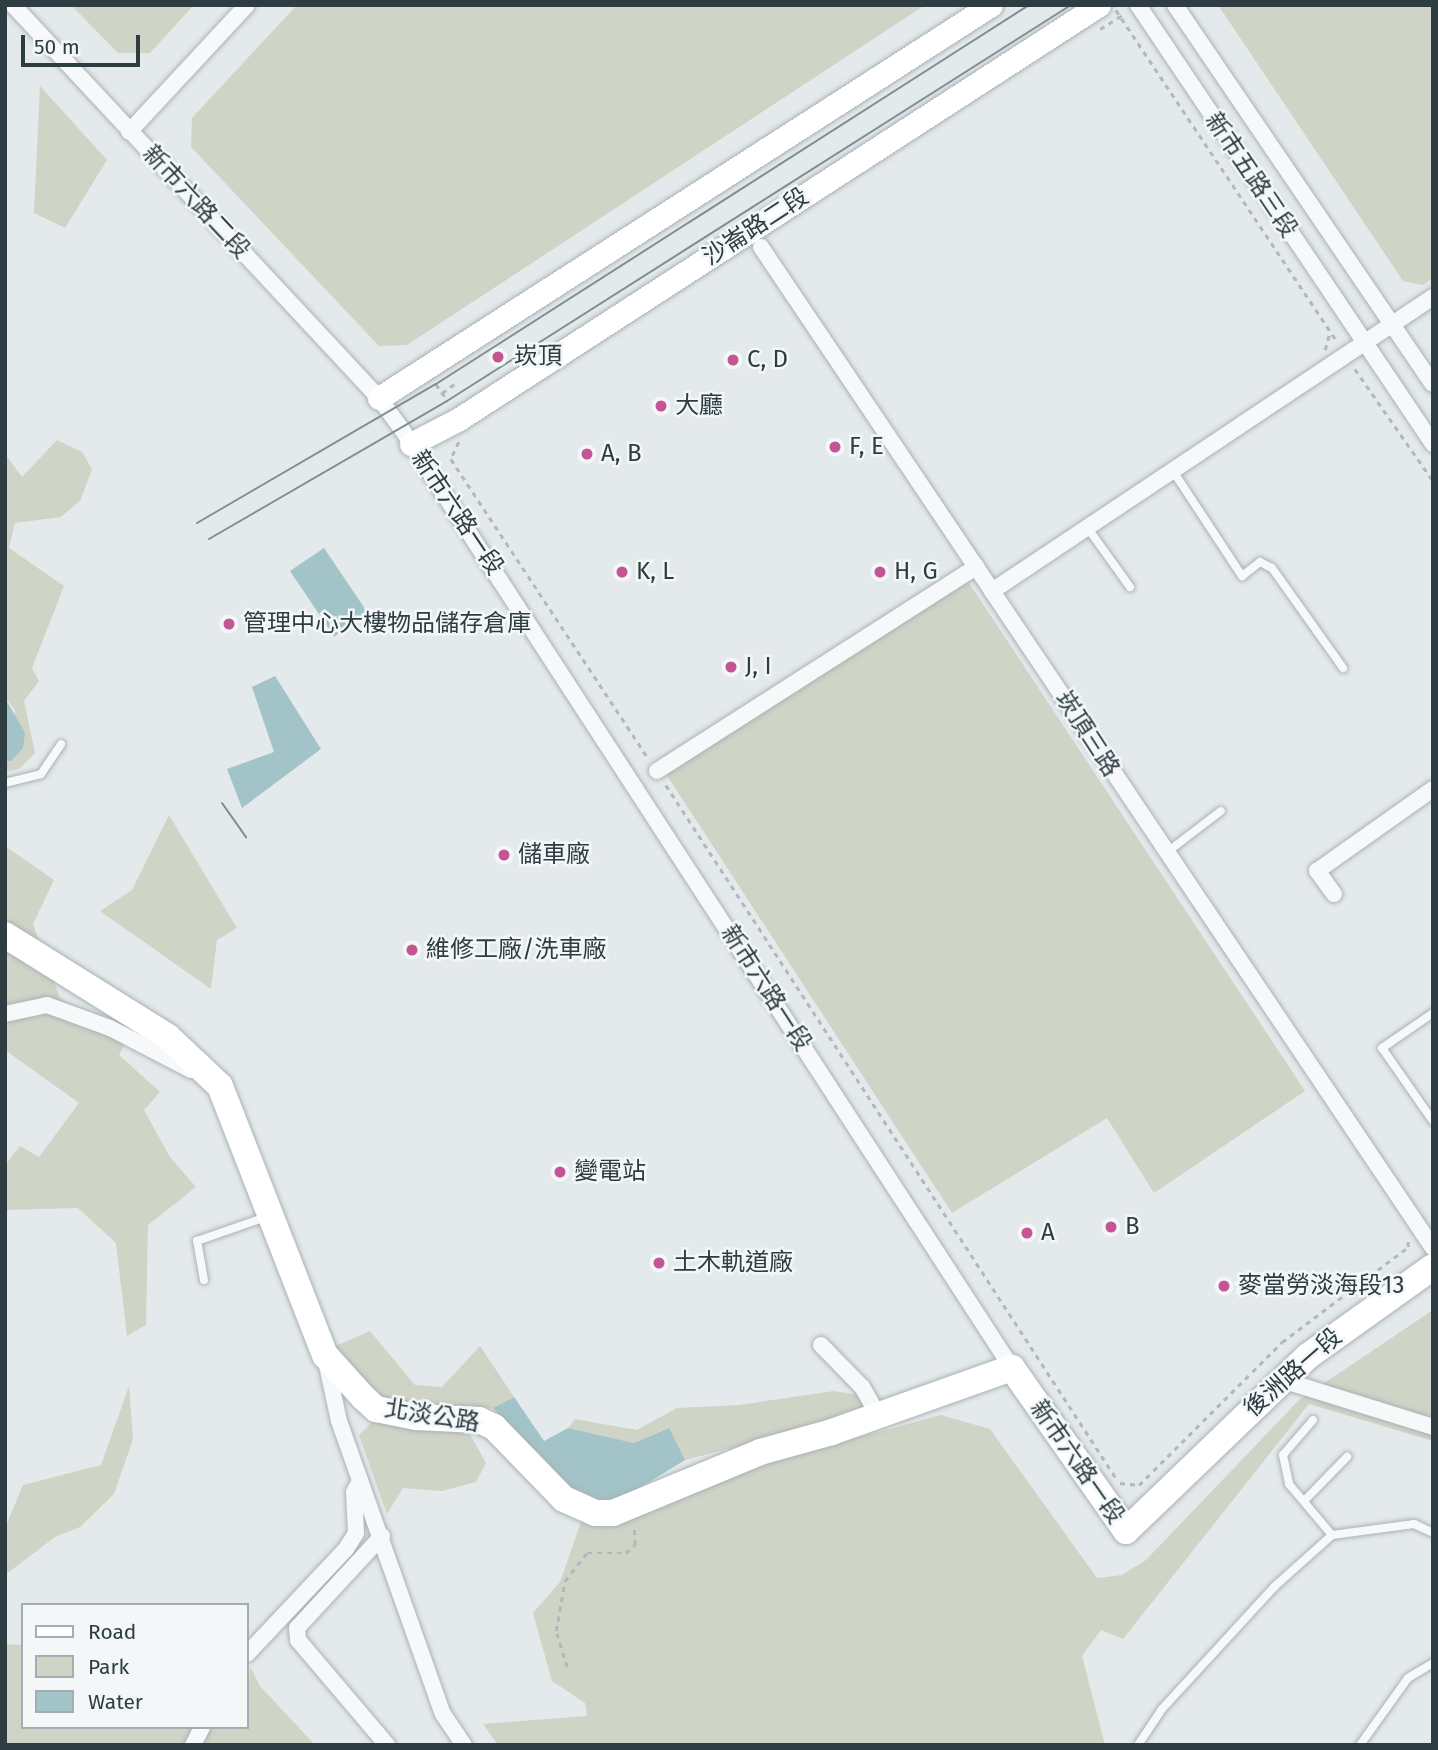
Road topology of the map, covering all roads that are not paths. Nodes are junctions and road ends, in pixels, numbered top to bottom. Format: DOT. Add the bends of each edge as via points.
graph roads {
  1 [pos="13,5"];
  2 [pos="247,5"];
  3 [pos="991,5"];
  4 [pos="1099,5"];
  5 [pos="1175,5"];
  6 [pos="1133,8"];
  7 [pos="130,132"];
  8 [pos="761,247"];
  9 [pos="1433,297"];
  10 [pos="1392,323"];
  11 [pos="1365,344"];
  12 [pos="1433,383"];
  13 [pos="379,398"];
  14 [pos="411,444"];
  15 [pos="1433,444"];
  16 [pos="1173,471"];
  17 [pos="1087,527"];
  18 [pos="976,567"];
  19 [pos="1130,587"];
  20 [pos="992,591"];
  21 [pos="1343,668"];
  22 [pos="61,744"];
  23 [pos="657,771"];
  24 [pos="5,783"];
  25 [pos="1433,789"];
  26 [pos="1221,811"];
  27 [pos="1166,853"];
  28 [pos="1334,894"];
  29 [pos="5,935"];
  30 [pos="1433,1013"];
  31 [pos="5,1014"];
  32 [pos="220,1086"];
  33 [pos="1433,1121"];
  34 [pos="272,1215"];
  35 [pos="1433,1248"];
  36 [pos="1433,1267"];
  37 [pos="204,1280"];
  38 [pos="821,1345"];
  39 [pos="325,1355"];
  40 [pos="1012,1368"];
  41 [pos="1282,1380"];
  42 [pos="363,1397"];
  43 [pos="879,1416"];
  44 [pos="1313,1420"];
  45 [pos="339,1421"];
  46 [pos="1433,1427"];
  47 [pos="1346,1457"];
  48 [pos="360,1481"];
  49 [pos="1163,1491"];
  50 [pos="1304,1501"];
  51 [pos="1433,1534"];
  52 [pos="1332,1535"];
  53 [pos="382,1536"];
  54 [pos="248,1653"];
  55 [pos="1433,1663"];
  56 [pos="201,1729"];
  57 [pos="193,1745"];
  58 [pos="387,1745"];
  59 [pos="464,1745"];
  60 [pos="1138,1745"];
  61 [pos="1360,1745"];
  1 -- 7 [label="street, 新市六路二段"];
  2 -- 7 [label="street"];
  3 -- 13 [label="street"];
  4 -- 14 [label="street, 沙崙路二段" via="459,430"];
  5 -- 10 [label="street, 新市五路三段"];
  6 -- 11 [label="street, 新市五路三段"];
  7 -- 13 [label="street, 新市六路二段"];
  8 -- 18 [label="street, 崁頂三路"];
  9 -- 10 [label="street"];
  10 -- 11 [label="street"];
  10 -- 12 [label="street, 新市五路三段"];
  11 -- 15 [label="street, 新市五路三段"];
  11 -- 16 [label="street"];
  13 -- 14 [label="street, 新市六路一段"];
  14 -- 40 [label="street, 新市六路一段"];
  16 -- 17 [label="street"];
  16 -- 21 [label="lane" via="1242,576 1260,562 1272,568"];
  17 -- 19 [label="lane"];
  17 -- 20 [label="street"];
  18 -- 20 [label="street, 崁頂三路"];
  18 -- 23 [label="street"];
  20 -- 27 [label="street, 崁頂三路"];
  22 -- 24 [label="lane" via="41,774"];
  25 -- 28 [label="street" via="1317,871"];
  26 -- 27 [label="lane"];
  27 -- 35 [label="street, 崁頂三路"];
  29 -- 32 [label="main road, 北淡公路" via="168,1037"];
  30 -- 33 [label="lane" via="1382,1048"];
  31 -- 32 [label="street" via="47,1005 75,1014"];
  32 -- 34 [label="main road, 北淡公路"];
  34 -- 37 [label="lane" via="197,1241"];
  34 -- 39 [label="main road, 北淡公路"];
  36 -- 41 [label="main road, 後洲路一段" via="1367,1311"];
  38 -- 43 [label="street" via="862,1387"];
  39 -- 42 [label="main road, 北淡公路"];
  39 -- 45 [label="street"];
  40 -- 43 [label="main road, 北淡公路"];
  40 -- 49 [label="main road, 新市六路一段" via="1126,1531"];
  41 -- 46 [label="street"];
  41 -- 49 [label="main road, 後洲路一段"];
  42 -- 43 [label="main road, 北淡公路" via="376,1409 415,1417 479,1420 494,1427 548,1485 579,1509 613,1513 760,1452"];
  42 -- 45 [label="street"];
  44 -- 50 [label="lane" via="1283,1455 1289,1484"];
  45 -- 48 [label="street"];
  47 -- 50 [label="lane"];
  48 -- 53 [label="street"];
  48 -- 54 [label="street" via="354,1492 356,1533 346,1549"];
  50 -- 52 [label="lane"];
  51 -- 52 [label="lane" via="1414,1524"];
  52 -- 60 [label="lane" via="1274,1587 1162,1709"];
  53 -- 58 [label="street" via="311,1608 298,1628 298,1640"];
  53 -- 59 [label="street" via="443,1714"];
  55 -- 61 [label="lane" via="1408,1678"];
  56 -- 57 [label="street"];
}
